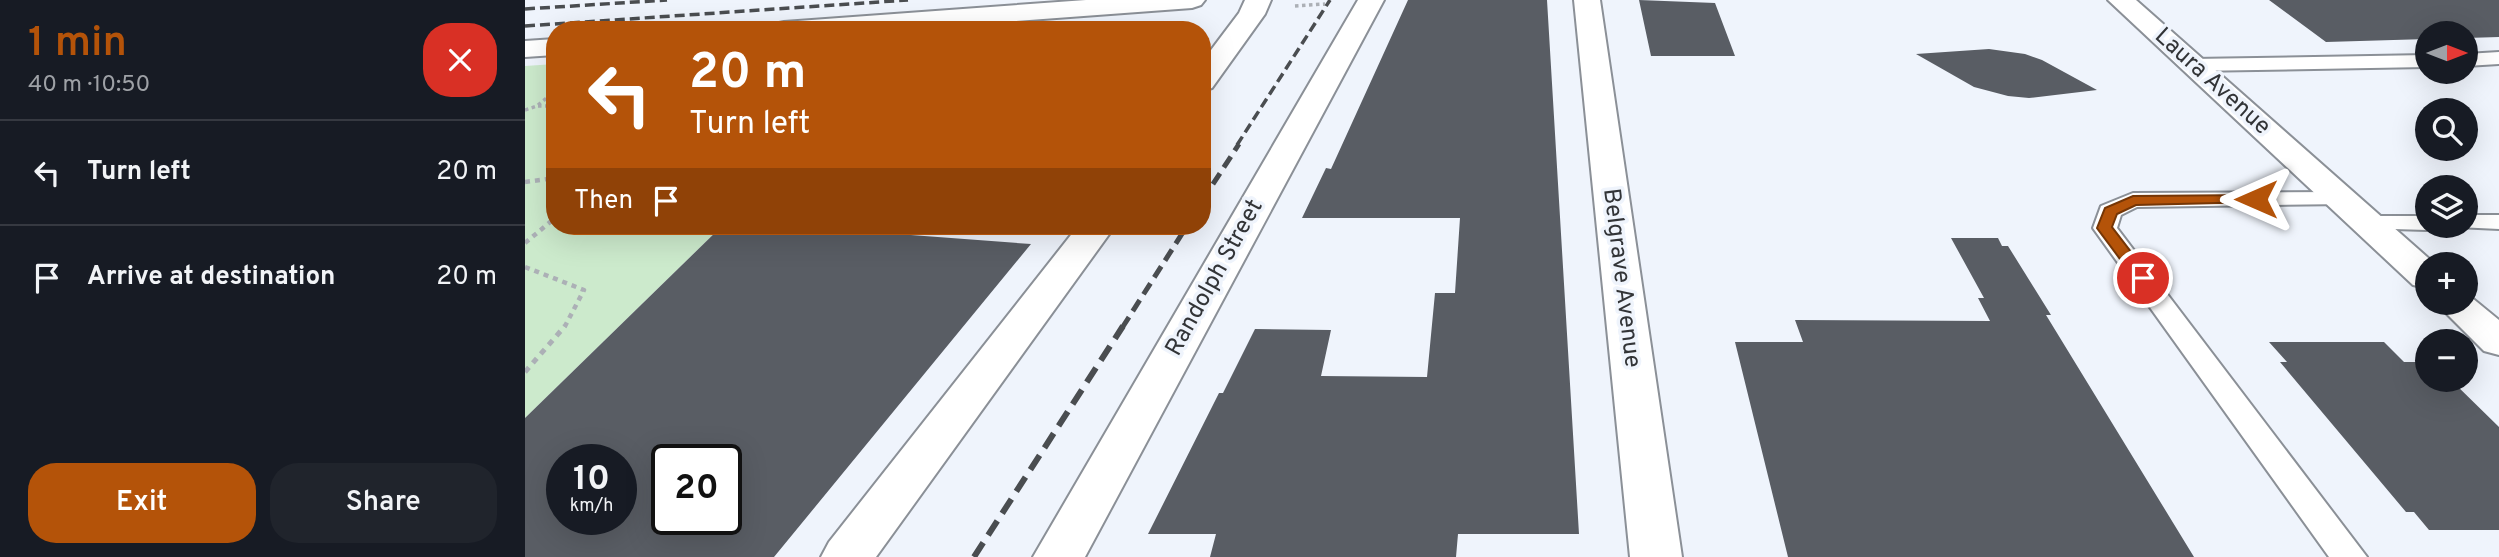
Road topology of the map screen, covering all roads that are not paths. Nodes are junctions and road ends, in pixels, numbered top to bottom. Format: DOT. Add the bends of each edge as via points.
graph roads {
  1 [pos="1192,0"];
  2 [pos="1258,0"];
  3 [pos="1371,0"];
  4 [pos="1587,0"];
  5 [pos="2121,0"];
  6 [pos="906,21"];
  7 [pos="546,48"];
  8 [pos="525,49"];
  9 [pos="2499,58"];
  10 [pos="2478,59"];
  11 [pos="2415,61"];
  12 [pos="2193,65"];
  13 [pos="1211,70"];
  14 [pos="2339,199"];
  15 [pos="2478,222"];
  16 [pos="2499,222"];
  17 [pos="2368,223"];
  18 [pos="2415,223"];
  19 [pos="1090,235"];
  20 [pos="2415,266"];
  21 [pos="2469,315"];
  22 [pos="2499,342"];
  23 [pos="847,557"];
  24 [pos="1059,557"];
  25 [pos="1656,557"];
  26 [pos="2349,557"];
  1 -- 6 [label="street"];
  2 -- 13 [label="street"];
  3 -- 24 [label="street, Randolph Street"];
  4 -- 25 [label="street, Belgrave Avenue"];
  5 -- 12 [label="street, Laura Avenue"];
  7 -- 8 [label="street"];
  9 -- 10 [label="lane"];
  11 -- 12 [label="lane"];
  12 -- 14 [label="street, Laura Avenue"];
  14 -- 17 [label="street, Laura Avenue"];
  14 -- 26 [label="lane" via="2133,200 2110,211 2105,228"];
  15 -- 16 [label="lane"];
  17 -- 18 [label="lane"];
  17 -- 20 [label="street, Laura Avenue"];
  19 -- 23 [label="street"];
  21 -- 22 [label="street"];
}
